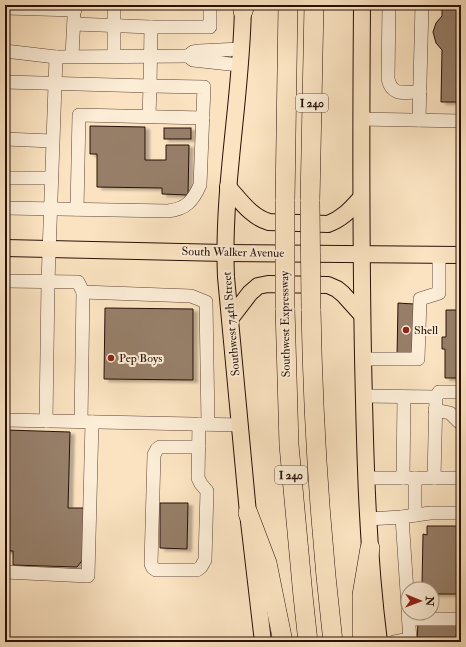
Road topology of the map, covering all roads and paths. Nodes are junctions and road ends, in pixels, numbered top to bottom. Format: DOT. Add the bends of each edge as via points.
graph roads {
  1 [pos="114,5"];
  2 [pos="210,5"];
  3 [pos="288,5"];
  4 [pos="314,5"];
  5 [pos="362,5"];
  6 [pos="389,5"];
  7 [pos="422,5"];
  8 [pos="244,7"];
  9 [pos="5,8"];
  10 [pos="75,8"];
  11 [pos="74,24"];
  12 [pos="114,26"];
  13 [pos="151,27"];
  14 [pos="5,51"];
  15 [pos="72,56"];
  16 [pos="114,56"];
  17 [pos="151,56"];
  18 [pos="56,57"];
  19 [pos="240,57"];
  20 [pos="5,82"];
  21 [pos="54,84"];
  22 [pos="150,86"];
  23 [pos="420,92"];
  24 [pos="149,116"];
  25 [pos="203,118"];
  26 [pos="361,119"];
  27 [pos="419,120"];
  28 [pos="461,121"];
  29 [pos="5,139"];
  30 [pos="52,140"];
  31 [pos="5,178"];
  32 [pos="51,178"];
  33 [pos="228,187"];
  34 [pos="360,199"];
  35 [pos="5,208"];
  36 [pos="50,209"];
  37 [pos="78,209"];
  38 [pos="5,248"];
  39 [pos="49,249"];
  40 [pos="225,253"];
  41 [pos="361,255"];
  42 [pos="439,255"];
  43 [pos="461,255"];
  44 [pos="5,281"];
  45 [pos="48,282"];
  46 [pos="83,292"];
  47 [pos="362,315"];
  48 [pos="230,319"];
  49 [pos="363,359"];
  50 [pos="461,392"];
  51 [pos="364,396"];
  52 [pos="404,397"];
  53 [pos="436,404"];
  54 [pos="5,420"];
  55 [pos="46,421"];
  56 [pos="86,421"];
  57 [pos="461,422"];
  58 [pos="203,424"];
  59 [pos="240,425"];
  60 [pos="199,447"];
  61 [pos="366,478"];
  62 [pos="409,478"];
  63 [pos="434,478"];
  64 [pos="461,478"];
  65 [pos="248,513"];
  66 [pos="461,514"];
  67 [pos="409,516"];
  68 [pos="368,519"];
  69 [pos="370,548"];
  70 [pos="5,572"];
  71 [pos="408,581"];
  72 [pos="440,611"];
  73 [pos="461,612"];
  74 [pos="440,617"];
  75 [pos="461,619"];
  76 [pos="409,621"];
  77 [pos="410,640"];
  78 [pos="263,642"];
  79 [pos="283,642"];
  80 [pos="308,642"];
  81 [pos="333,642"];
  82 [pos="362,642"];
  83 [pos="379,642"];
  84 [pos="394,642"];
  1 -- 12 [label="lane"];
  2 -- 13 [label="lane" via="210,27"];
  3 -- 80 [label="highway, Southwest Expressway / I 240, bridge" via="285,308 289,445"];
  4 -- 81 [label="highway, I 240, bridge" via="310,201 312,375 320,513"];
  5 -- 26 [label="main road"];
  6 -- 23 [label="lane" via="389,86 398,92"];
  7 -- 23 [label="lane"];
  8 -- 19 [label="main road, Southwest 74th Street"];
  9 -- 10 [label="lane"];
  10 -- 11 [label="lane"];
  11 -- 12 [label="lane"];
  11 -- 15 [label="lane"];
  12 -- 13 [label="lane"];
  12 -- 16 [label="lane"];
  13 -- 17 [label="lane"];
  14 -- 18 [label="lane"];
  15 -- 16 [label="lane"];
  15 -- 18 [label="lane"];
  16 -- 17 [label="lane"];
  17 -- 19 [label="lane" via="188,56 199,51"];
  17 -- 22 [label="lane"];
  18 -- 21 [label="lane"];
  19 -- 33 [label="main road, Southwest 74th Street"];
  20 -- 21 [label="lane"];
  21 -- 22 [label="lane"];
  21 -- 30 [label="lane"];
  22 -- 24 [label="lane"];
  22 -- 25 [label="lane" via="204,87"];
  23 -- 27 [label="lane"];
  24 -- 25 [label="lane"];
  24 -- 37 [label="lane" via="79,115"];
  25 -- 37 [label="lane" via="200,185 196,195 180,210"];
  26 -- 27 [label="lane"];
  26 -- 34 [label="main road"];
  27 -- 28 [label="lane"];
  29 -- 30 [label="lane"];
  30 -- 32 [label="lane"];
  31 -- 32 [label="lane"];
  32 -- 36 [label="lane"];
  33 -- 34 [label="main road" via="254,215 268,222 328,224 346,215"];
  33 -- 40 [label="main road, Southwest 74th Street"];
  34 -- 41 [label="main road"];
  35 -- 36 [label="lane"];
  36 -- 37 [label="lane"];
  36 -- 39 [label="lane"];
  38 -- 39 [label="main road, South Walker Avenue"];
  39 -- 40 [label="main road, South Walker Avenue"];
  39 -- 45 [label="lane"];
  40 -- 41 [label="main road, South Walker Avenue"];
  40 -- 48 [label="main road, Southwest 74th Street"];
  41 -- 42 [label="main road, South Walker Avenue"];
  41 -- 47 [label="main road"];
  42 -- 43 [label="main road, South Walker Avenue"];
  42 -- 49 [label="lane" via="439,293 420,300 418,359"];
  44 -- 45 [label="lane"];
  45 -- 46 [label="lane" via="78,282"];
  45 -- 55 [label="lane"];
  46 -- 56 [label="lane"];
  46 -- 58 [label="lane" via="191,296 206,302"];
  47 -- 48 [label="main road" via="343,294 328,285 268,284 258,286 250,293"];
  47 -- 49 [label="main road"];
  48 -- 59 [label="main road, Southwest 74th Street"];
  49 -- 51 [label="main road"];
  50 -- 53 [label="lane" via="439,392"];
  51 -- 52 [label="lane"];
  51 -- 61 [label="main road"];
  52 -- 53 [label="lane"];
  52 -- 62 [label="lane"];
  53 -- 57 [label="lane"];
  53 -- 63 [label="lane"];
  54 -- 55 [label="lane"];
  55 -- 56 [label="lane"];
  56 -- 58 [label="lane"];
  56 -- 70 [label="lane" via="88,576"];
  58 -- 59 [label="lane"];
  58 -- 60 [label="lane"];
  59 -- 65 [label="main road, Southwest 74th Street"];
  60 -- 60 [label="lane" via="198,478 207,491 205,560 197,570 156,570 151,564 154,455 160,447"];
  61 -- 62 [label="lane"];
  61 -- 68 [label="main road"];
  62 -- 63 [label="lane"];
  62 -- 67 [label="lane"];
  63 -- 64 [label="lane"];
  65 -- 78 [label="main road, Southwest 74th Street"];
  65 -- 79 [label="highway" via="266,563"];
  66 -- 67 [label="lane" via="430,513"];
  67 -- 68 [label="lane"];
  67 -- 71 [label="lane"];
  68 -- 69 [label="main road"];
  69 -- 82 [label="highway" via="362,595"];
  69 -- 83 [label="main road"];
  72 -- 73 [label="lane"];
  74 -- 75 [label="lane"];
  76 -- 77 [label="lane"];
  77 -- 84 [label="lane"];
}
